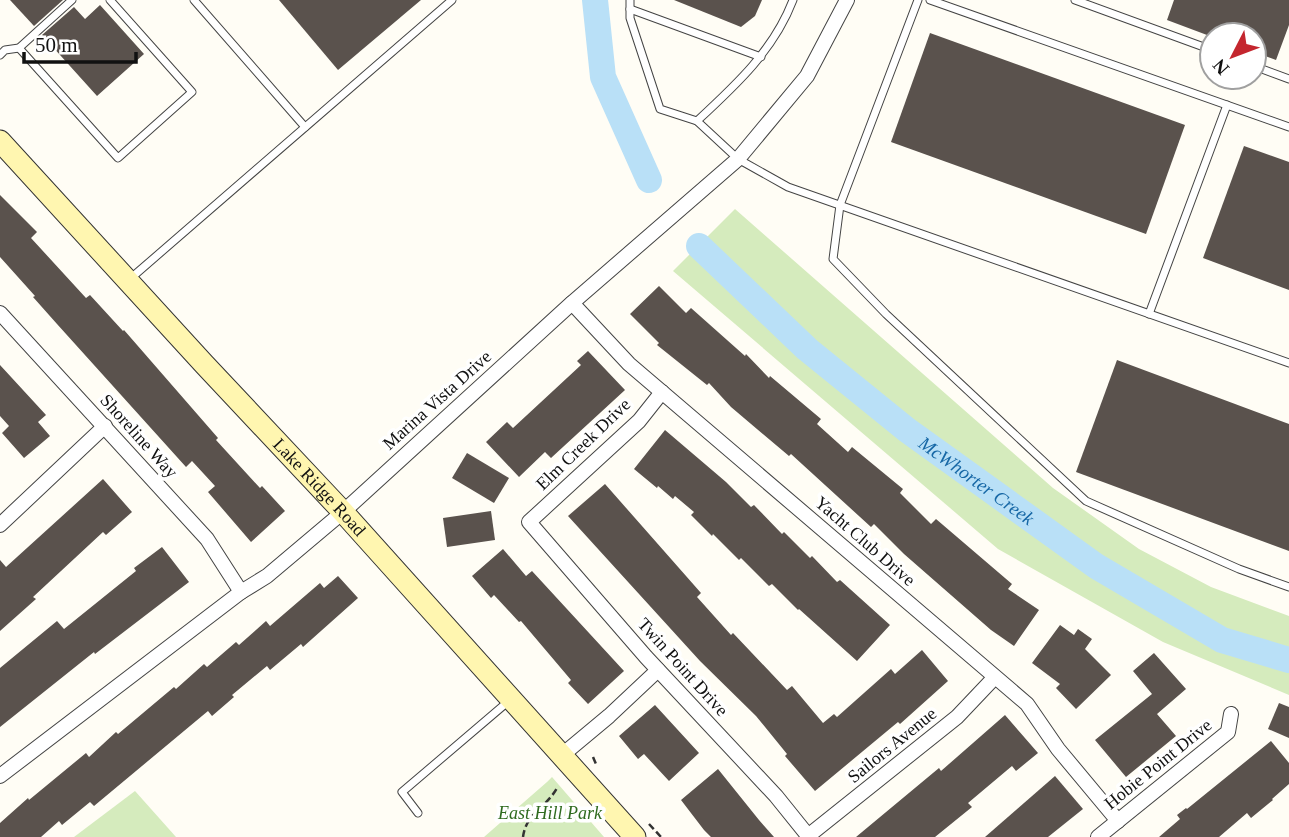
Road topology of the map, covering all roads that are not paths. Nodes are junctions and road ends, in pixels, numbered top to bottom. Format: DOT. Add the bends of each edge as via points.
graph roads {
  1 [pos="72,0"];
  2 [pos="110,0"];
  3 [pos="194,0"];
  4 [pos="452,0"];
  5 [pos="630,0"];
  6 [pos="793,0"];
  7 [pos="847,0"];
  8 [pos="918,0"];
  9 [pos="930,0"];
  10 [pos="1075,0"];
  11 [pos="1103,0"];
  12 [pos="1100,8"];
  13 [pos="630,9"];
  14 [pos="1198,45"];
  15 [pos="19,48"];
  16 [pos="2,50"];
  17 [pos="761,57"];
  18 [pos="1268,71"];
  19 [pos="1289,79"];
  20 [pos="1227,105"];
  21 [pos="697,121"];
  22 [pos="305,127"];
  23 [pos="1289,127"];
  24 [pos="0,141"];
  25 [pos="738,159"];
  26 [pos="840,205"];
  27 [pos="128,281"];
  28 [pos="572,303"];
  29 [pos="0,313"];
  30 [pos="1149,314"];
  31 [pos="1289,363"];
  32 [pos="662,392"];
  33 [pos="105,426"];
  34 [pos="343,512"];
  35 [pos="529,522"];
  36 [pos="0,525"];
  37 [pos="1289,587"];
  38 [pos="241,592"];
  39 [pos="658,670"];
  40 [pos="994,678"];
  41 [pos="511,699"];
  42 [pos="1231,714"];
  43 [pos="561,756"];
  44 [pos="0,776"];
  45 [pos="418,813"];
  46 [pos="1118,821"];
  47 [pos="809,836"];
  48 [pos="635,837"];
  49 [pos="1098,837"];
  1 -- 15 [label="lane"];
  2 -- 15 [label="lane" via="192,92 118,158"];
  3 -- 22 [label="lane"];
  4 -- 22 [label="lane"];
  5 -- 13 [label="lane"];
  6 -- 17 [label="lane"];
  7 -- 25 [label="street, Marina Vista Drive" via="807,76"];
  8 -- 26 [label="lane"];
  9 -- 20 [label="lane"];
  10 -- 12 [label="lane"];
  11 -- 12 [label="lane"];
  12 -- 14 [label="lane"];
  13 -- 17 [label="lane"];
  13 -- 21 [label="lane" via="660,109"];
  15 -- 16 [label="lane"];
  17 -- 21 [label="lane"];
  18 -- 19 [label="lane"];
  20 -- 23 [label="lane"];
  20 -- 30 [label="lane"];
  21 -- 25 [label="lane"];
  22 -- 27 [label="lane"];
  24 -- 27 [label="street, Lake Ridge Road"];
  25 -- 26 [label="lane" via="788,187"];
  25 -- 28 [label="street, Marina Vista Drive"];
  26 -- 30 [label="lane"];
  26 -- 37 [label="lane" via="833,259 1086,501"];
  27 -- 34 [label="street, Lake Ridge Road"];
  28 -- 32 [label="street, Yacht Club Drive"];
  28 -- 34 [label="street, Marina Vista Drive"];
  29 -- 33 [label="street, Shoreline Way"];
  30 -- 31 [label="lane"];
  32 -- 35 [label="street, Elm Creek Drive" via="639,421"];
  32 -- 40 [label="street, Yacht Club Drive"];
  33 -- 36 [label="street"];
  33 -- 38 [label="street, Shoreline Way" via="207,539"];
  34 -- 38 [label="street, Marina Vista Drive"];
  34 -- 41 [label="street, Lake Ridge Road"];
  35 -- 39 [label="street, Twin Point Drive"];
  38 -- 44 [label="street, Marina Vista Drive"];
  39 -- 43 [label="street"];
  39 -- 47 [label="street, Twin Point Drive"];
  40 -- 46 [label="street, Yacht Club Drive" via="1027,705"];
  40 -- 47 [label="street, Sailors Avenue" via="957,716"];
  41 -- 43 [label="street, Lake Ridge Road"];
  41 -- 45 [label="lane" via="402,792"];
  42 -- 46 [label="street, Hobie Point Drive" via="1228,732"];
  43 -- 48 [label="street, Lake Ridge Road"];
  46 -- 49 [label="street, Hobie Point Drive"];
}
